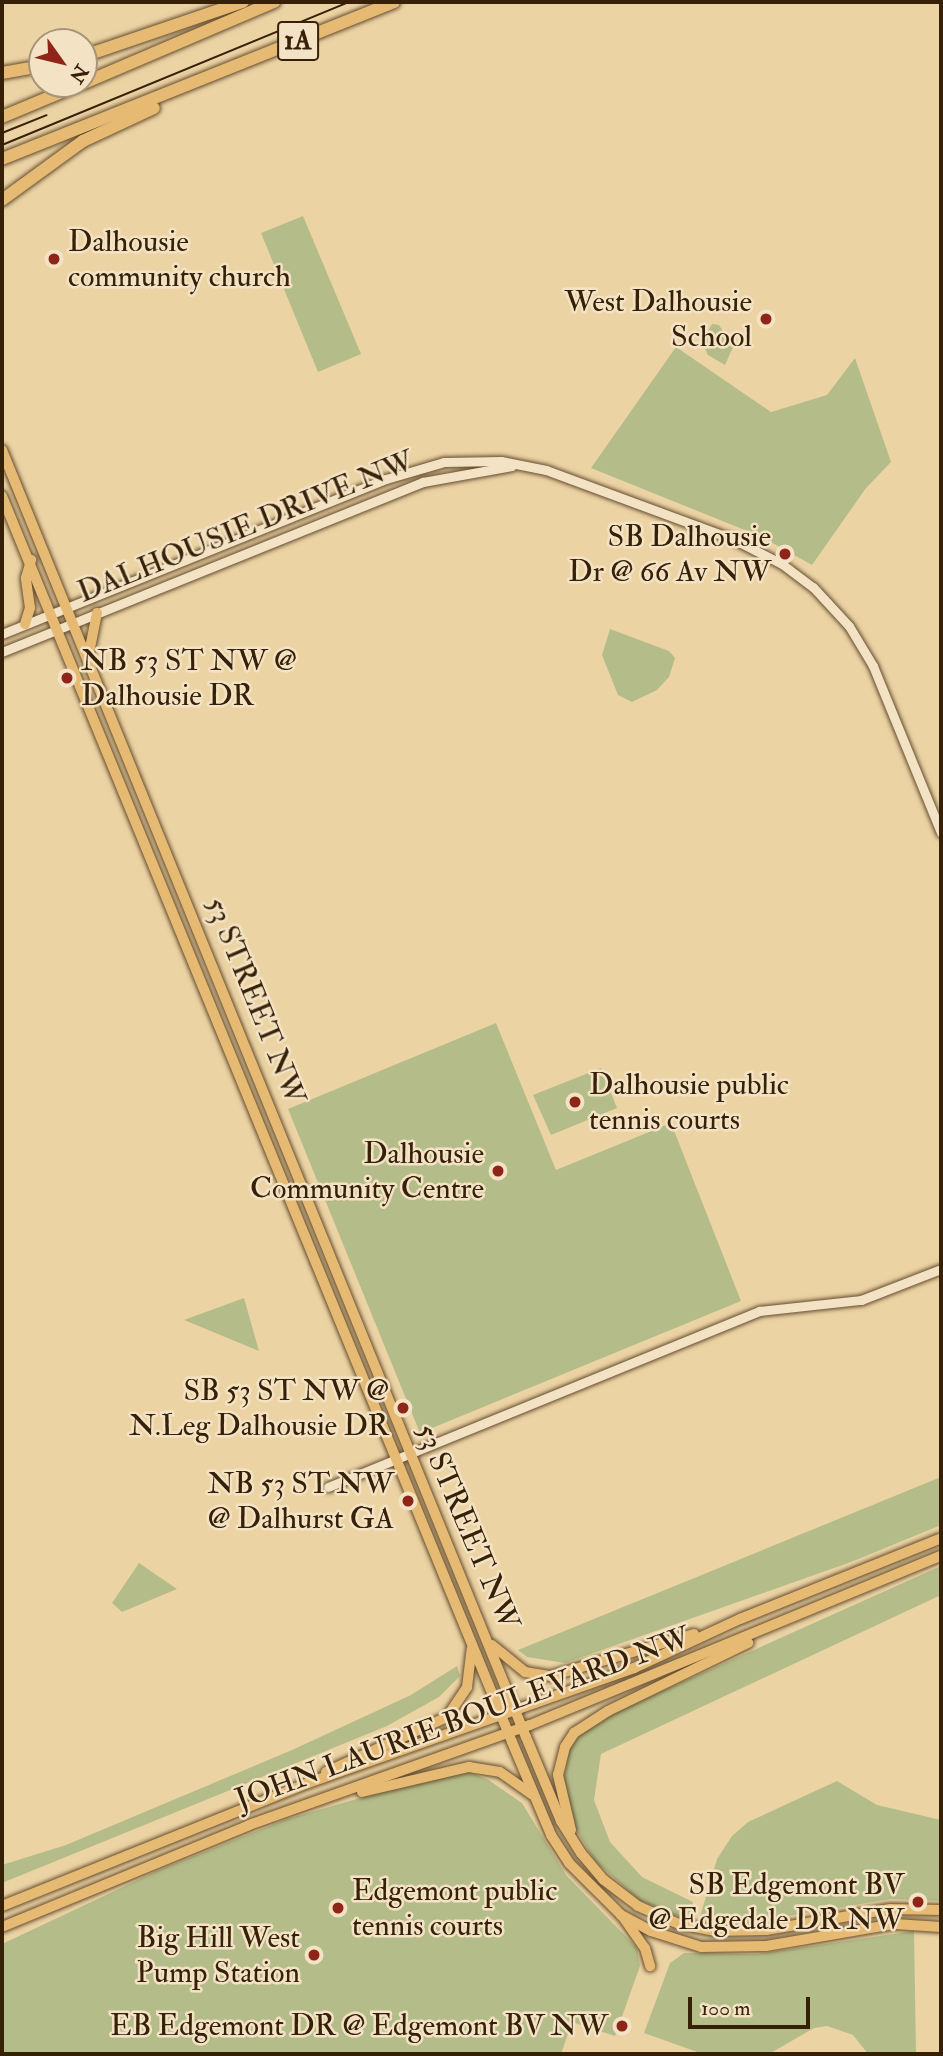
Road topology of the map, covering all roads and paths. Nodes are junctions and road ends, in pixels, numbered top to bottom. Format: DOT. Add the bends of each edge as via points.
graph roads {
  1 [pos="243,2"];
  2 [pos="274,2"];
  3 [pos="394,2"];
  4 [pos="98,51"];
  5 [pos="28,68"];
  6 [pos="2,73"];
  7 [pos="98,77"];
  8 [pos="203,81"];
  9 [pos="47,98"];
  10 [pos="2,117"];
  11 [pos="2,159"];
  12 [pos="2,200"];
  13 [pos="2,450"];
  14 [pos="514,465"];
  15 [pos="2,496"];
  16 [pos="31,560"];
  17 [pos="66,606"];
  18 [pos="52,612"];
  19 [pos="97,613"];
  20 [pos="72,622"];
  21 [pos="25,624"];
  22 [pos="58,629"];
  23 [pos="2,634"];
  24 [pos="2,652"];
  25 [pos="88,660"];
  26 [pos="941,833"];
  27 [pos="941,1269"];
  28 [pos="409,1454"];
  29 [pos="395,1460"];
  30 [pos="328,1487"];
  31 [pos="941,1538"];
  32 [pos="941,1556"];
  33 [pos="740,1619"];
  34 [pos="761,1633"];
  35 [pos="488,1641"];
  36 [pos="472,1643"];
  37 [pos="516,1713"];
  38 [pos="502,1718"];
  39 [pos="522,1728"];
  40 [pos="508,1733"];
  41 [pos="308,1783"];
  42 [pos="534,1796"];
  43 [pos="249,1825"];
  44 [pos="575,1843"];
  45 [pos="2,1906"];
  46 [pos="941,1909"];
  47 [pos="621,1915"];
  48 [pos="4,1927"];
  49 [pos="941,1927"];
  50 [pos="650,1966"];
  1 -- 4 [label="highway"];
  2 -- 7 [label="highway, 1A"];
  3 -- 8 [label="highway, 1A"];
  5 -- 6 [label="highway"];
  8 -- 11 [label="highway, 1A"];
  8 -- 12 [label="highway" via="83,141"];
  9 -- 10 [label="highway, 1A"];
  13 -- 17 [label="main road, 53 STREET NW"];
  14 -- 17 [label="street, DALHOUSIE DRIVE NW" via="482,460 444,462 386,479"];
  14 -- 19 [label="street, DALHOUSIE DRIVE NW" via="423,482"];
  14 -- 26 [label="street, DALHOUSIE DRIVE NW" via="580,479 733,539 782,564 813,587 849,626 873,666"];
  15 -- 16 [label="main road, 53 STREET NW"];
  16 -- 18 [label="main road, 53 STREET NW"];
  16 -- 21 [label="main road"];
  17 -- 18 [label="street, DALHOUSIE DRIVE NW"];
  17 -- 20 [label="main road, 53 STREET NW"];
  18 -- 21 [label="street, DALHOUSIE DRIVE NW"];
  18 -- 22 [label="main road, 53 STREET NW"];
  19 -- 20 [label="street, DALHOUSIE DRIVE NW"];
  19 -- 25 [label="main road"];
  20 -- 22 [label="street, DALHOUSIE DRIVE NW"];
  20 -- 25 [label="main road, 53 STREET NW"];
  21 -- 23 [label="street, DALHOUSIE DRIVE NW"];
  22 -- 24 [label="street, DALHOUSIE DRIVE NW"];
  22 -- 29 [label="main road, 53 STREET NW"];
  25 -- 28 [label="main road, 53 STREET NW"];
  27 -- 28 [label="street" via="861,1300 759,1311"];
  28 -- 29 [label="street"];
  28 -- 35 [label="main road, 53 STREET NW"];
  29 -- 30 [label="street"];
  29 -- 36 [label="main road, 53 STREET NW"];
  31 -- 33 [label="main road, JOHN LAURIE BOULEVARD NW"];
  32 -- 34 [label="main road, JOHN LAURIE BOULEVARD NW"];
  33 -- 35 [label="main road" via="559,1676 525,1672"];
  33 -- 37 [label="main road, JOHN LAURIE BOULEVARD NW" via="634,1668"];
  34 -- 39 [label="main road, JOHN LAURIE BOULEVARD NW"];
  34 -- 44 [label="main road" via="736,1652 608,1711 575,1733 565,1747 558,1775"];
  35 -- 37 [label="main road, 53 STREET NW"];
  36 -- 38 [label="main road, 53 STREET NW"];
  36 -- 41 [label="main road" via="467,1687 447,1717"];
  37 -- 38 [label="main road, JOHN LAURIE BOULEVARD NW"];
  37 -- 39 [label="main road, 53 STREET NW"];
  38 -- 40 [label="main road, 53 STREET NW"];
  38 -- 41 [label="main road, JOHN LAURIE BOULEVARD NW"];
  39 -- 40 [label="main road, JOHN LAURIE BOULEVARD NW"];
  39 -- 44 [label="main road, 53 STREET NW" via="561,1821"];
  40 -- 42 [label="main road, 53 STREET NW"];
  40 -- 43 [label="main road, JOHN LAURIE BOULEVARD NW"];
  41 -- 45 [label="main road, JOHN LAURIE BOULEVARD NW"];
  42 -- 43 [label="main road" via="500,1773 457,1768"];
  42 -- 47 [label="main road, 53 STREET NW" via="569,1863"];
  43 -- 48 [label="main road, JOHN LAURIE BOULEVARD NW"];
  44 -- 46 [label="main road, 53 STREET NW" via="620,1893 653,1914 688,1926 743,1932 865,1911"];
  47 -- 49 [label="main road" via="651,1931 701,1947 765,1946 895,1924"];
  47 -- 50 [label="main road" via="645,1948"];
}
